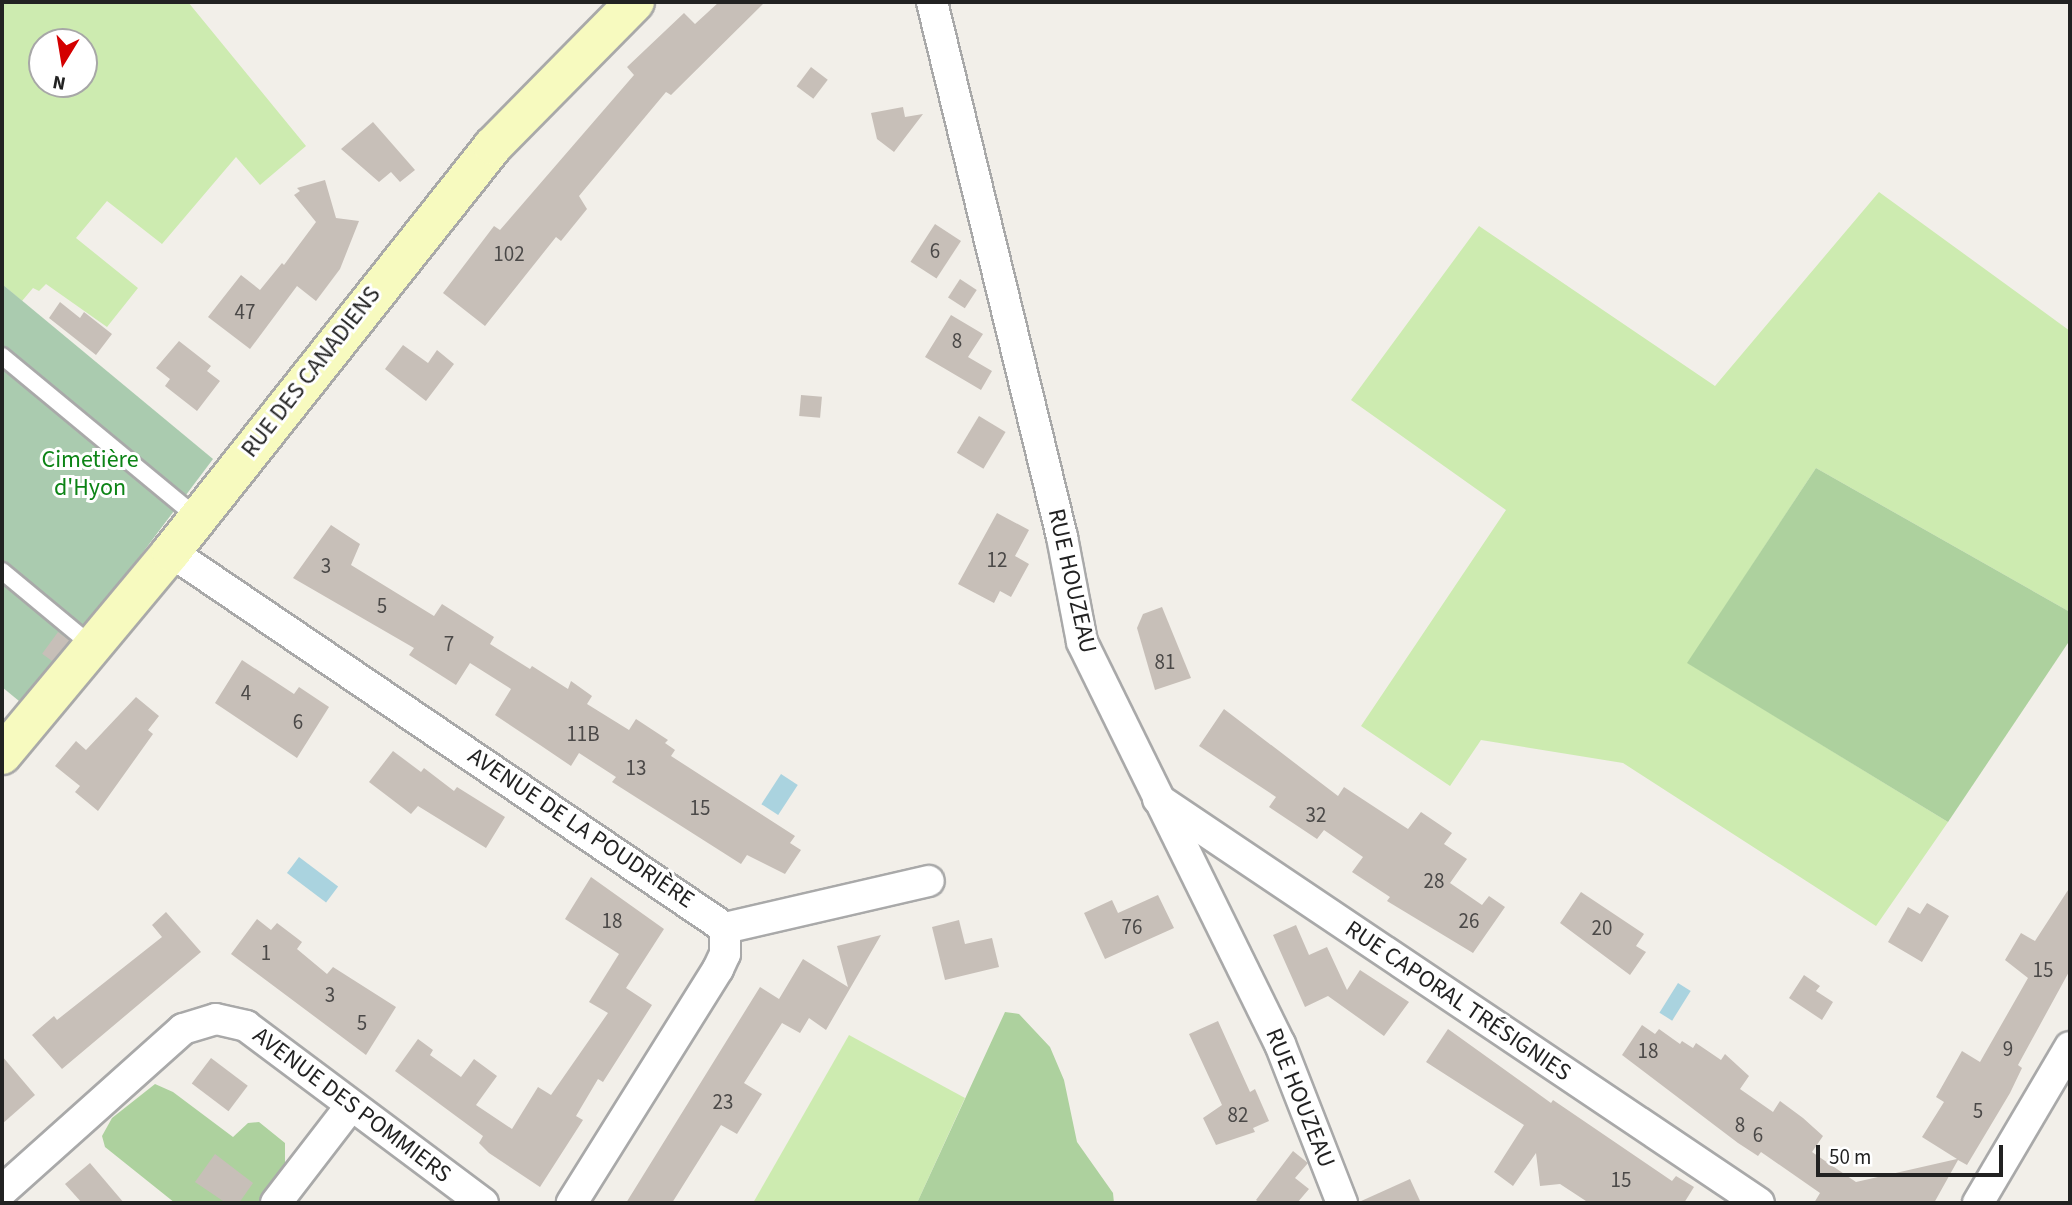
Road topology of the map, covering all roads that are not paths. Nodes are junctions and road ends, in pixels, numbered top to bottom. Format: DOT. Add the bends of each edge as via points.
graph roads {
  1 [pos="635,2"];
  2 [pos="932,2"];
  3 [pos="2,356"];
  4 [pos="198,518"];
  5 [pos="171,552"];
  6 [pos="2,571"];
  7 [pos="91,645"];
  8 [pos="7,739"];
  9 [pos="1157,798"];
  10 [pos="929,881"];
  11 [pos="724,928"];
  12 [pos="2070,1047"];
  13 [pos="351,1107"];
  14 [pos="2,1191"];
  15 [pos="276,1203"];
  16 [pos="483,1203"];
  17 [pos="572,1203"];
  18 [pos="1342,1203"];
  19 [pos="1759,1203"];
  20 [pos="1978,1203"];
  1 -- 4 [label="street, RUE DES CANADIENS" via="493,146"];
  2 -- 9 [label="street, RUE HOUZEAU" via="1062,537 1082,642"];
  3 -- 4 [label="lane"];
  4 -- 5 [label="street, RUE DES CANADIENS"];
  5 -- 7 [label="street, RUE DES CANADIENS"];
  5 -- 11 [label="street, AVENUE DE LA POUDRIÈRE"];
  6 -- 7 [label="lane"];
  7 -- 8 [label="street, RUE DES CANADIENS"];
  9 -- 18 [label="street, RUE HOUZEAU" via="1280,1044"];
  9 -- 19 [label="street, RUE CAPORAL TRÉSIGNIES"];
  10 -- 11 [label="street"];
  11 -- 17 [label="street" via="725,954 718,969"];
  12 -- 20 [label="street"];
  13 -- 14 [label="street, AVENUE DES POMMIERS" via="246,1026 216,1019 183,1029"];
  13 -- 15 [label="street"];
  13 -- 16 [label="street, AVENUE DES POMMIERS"];
}
